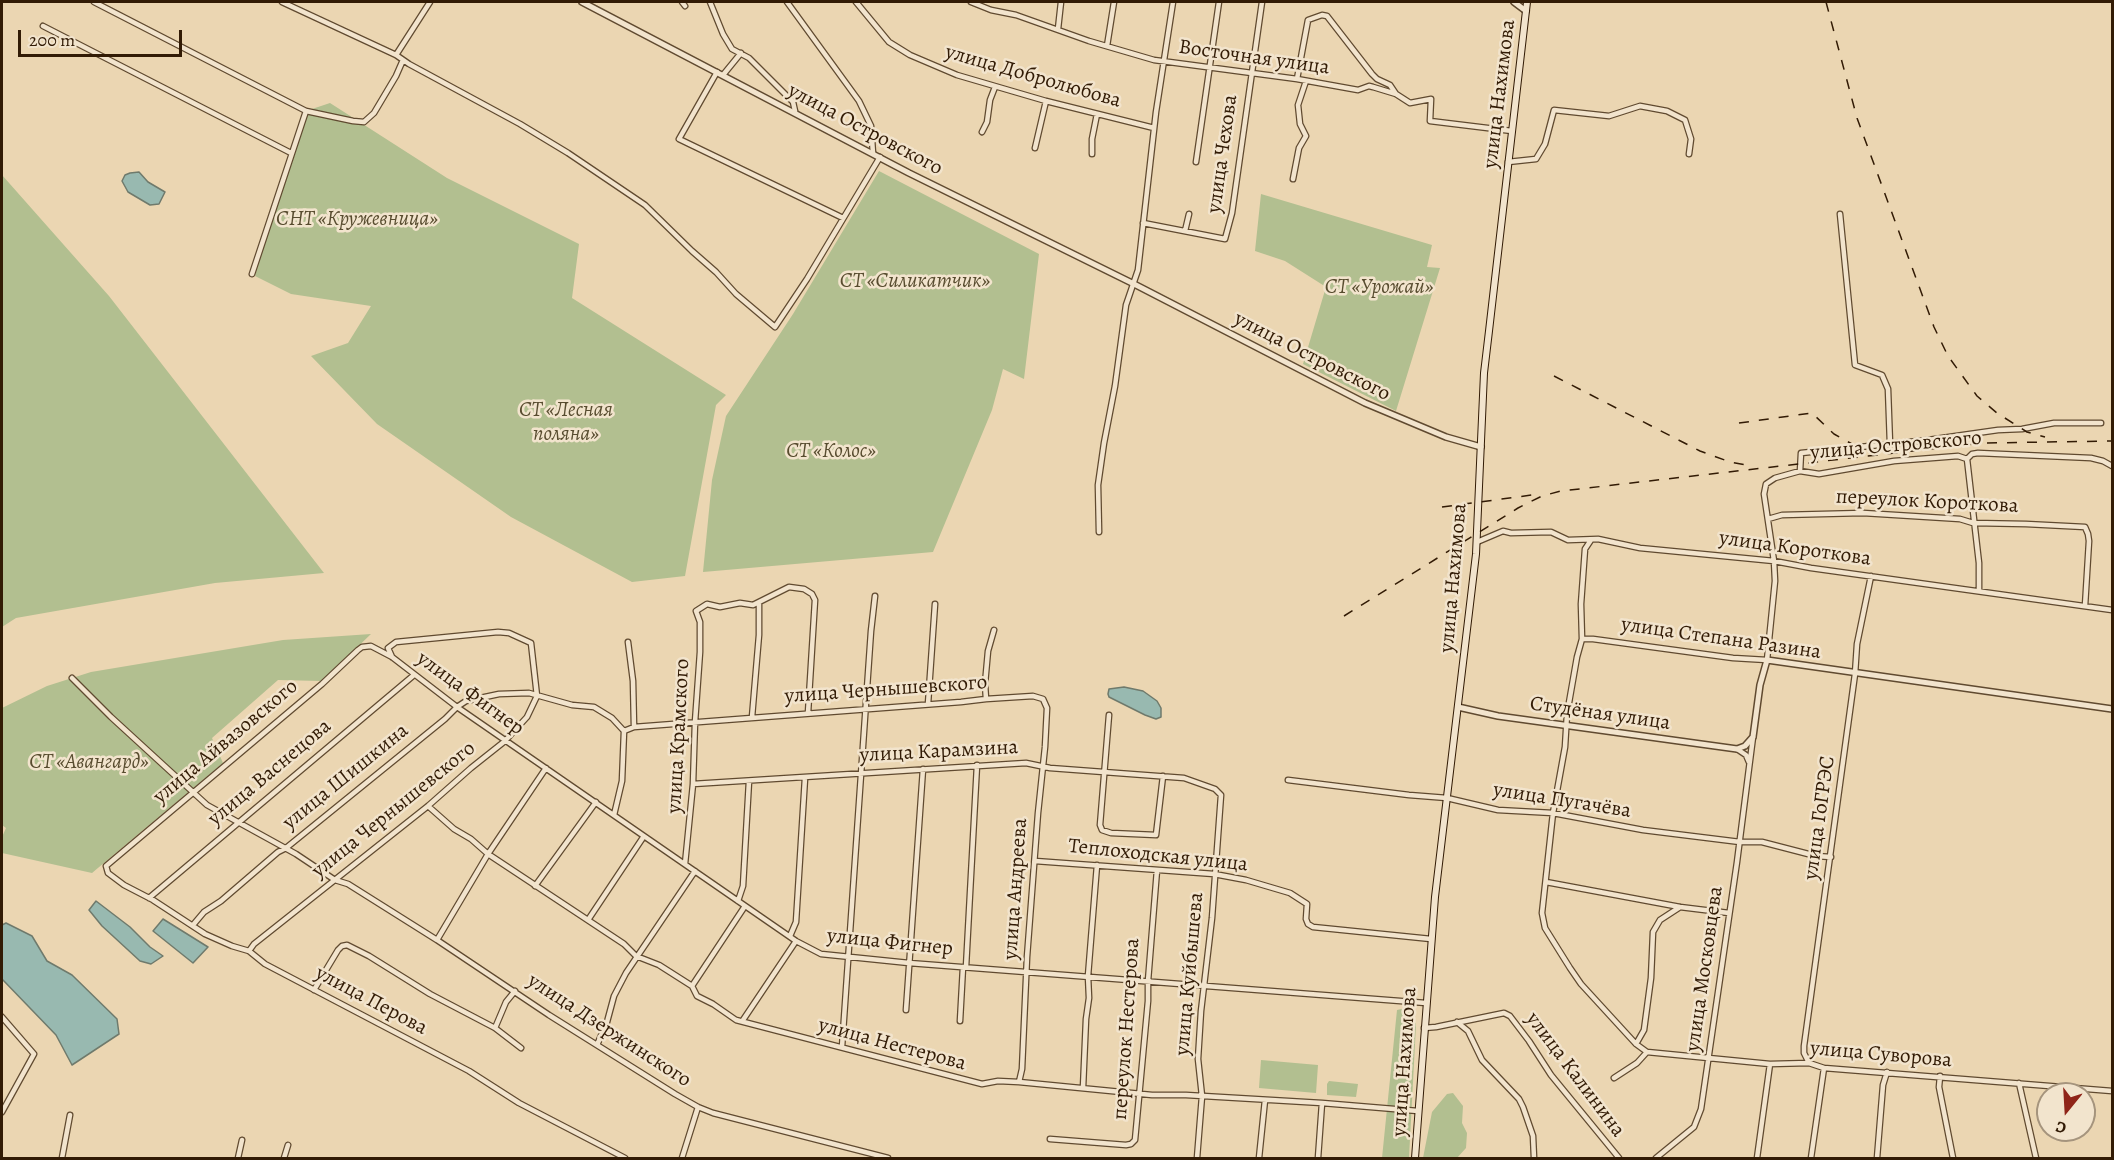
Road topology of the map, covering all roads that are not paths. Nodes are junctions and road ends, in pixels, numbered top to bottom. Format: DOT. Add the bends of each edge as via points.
graph roads {
  1 [pos="94,2"];
  2 [pos="282,2"];
  3 [pos="430,2"];
  4 [pos="582,2"];
  5 [pos="710,2"];
  6 [pos="787,2"];
  7 [pos="856,2"];
  8 [pos="971,2"];
  9 [pos="1061,2"];
  10 [pos="1114,2"];
  11 [pos="1173,2"];
  12 [pos="1219,2"];
  13 [pos="1262,2"];
  14 [pos="1514,2"];
  15 [pos="1527,2"];
  16 [pos="1526,11"];
  17 [pos="43,26"];
  18 [pos="1058,29"];
  19 [pos="1107,46"];
  20 [pos="741,53"];
  21 [pos="396,55"];
  22 [pos="403,60"];
  23 [pos="1164,62"];
  24 [pos="1208,66"];
  25 [pos="720,73"];
  26 [pos="1252,73"];
  27 [pos="1297,79"];
  28 [pos="1306,81"];
  29 [pos="994,87"];
  30 [pos="1395,94"];
  31 [pos="1046,101"];
  32 [pos="306,111"];
  33 [pos="795,111"];
  34 [pos="1097,114"];
  35 [pos="1154,128"];
  36 [pos="1512,131"];
  37 [pos="982,132"];
  38 [pos="1035,148"];
  39 [pos="291,153"];
  40 [pos="873,153"];
  41 [pos="1092,153"];
  42 [pos="1689,154"];
  43 [pos="880,157"];
  44 [pos="1196,162"];
  45 [pos="1508,162"];
  46 [pos="1293,179"];
  47 [pos="1189,214"];
  48 [pos="1840,214"];
  49 [pos="843,218"];
  50 [pos="1143,223"];
  51 [pos="1185,231"];
  52 [pos="252,274"];
  53 [pos="1134,284"];
  54 [pos="2101,423"];
  55 [pos="1890,444"];
  56 [pos="1481,447"];
  57 [pos="1966,459"];
  58 [pos="2112,466"];
  59 [pos="1800,471"];
  60 [pos="1766,484"];
  61 [pos="1768,519"];
  62 [pos="1973,523"];
  63 [pos="1099,532"];
  64 [pos="1591,540"];
  65 [pos="1477,542"];
  66 [pos="1774,561"];
  67 [pos="1871,576"];
  68 [pos="1979,591"];
  69 [pos="875,596"];
  70 [pos="759,604"];
  71 [pos="935,604"];
  72 [pos="2085,606"];
  73 [pos="2112,610"];
  74 [pos="994,630"];
  75 [pos="1582,639"];
  76 [pos="628,642"];
  77 [pos="371,646"];
  78 [pos="392,657"];
  79 [pos="1767,660"];
  80 [pos="1856,674"];
  81 [pos="414,675"];
  82 [pos="72,678"];
  83 [pos="537,696"];
  84 [pos="986,699"];
  85 [pos="1043,699"];
  86 [pos="928,704"];
  87 [pos="457,707"];
  88 [pos="1458,707"];
  89 [pos="2112,709"];
  90 [pos="866,710"];
  91 [pos="808,712"];
  92 [pos="1109,715"];
  93 [pos="752,717"];
  94 [pos="694,722"];
  95 [pos="1566,726"];
  96 [pos="634,727"];
  97 [pos="624,731"];
  98 [pos="1753,737"];
  99 [pos="506,741"];
  100 [pos="1737,749"];
  101 [pos="1749,764"];
  102 [pos="977,765"];
  103 [pos="1042,766"];
  104 [pos="546,768"];
  105 [pos="923,769"];
  106 [pos="1103,771"];
  107 [pos="861,773"];
  108 [pos="1163,776"];
  109 [pos="805,778"];
  110 [pos="1288,780"];
  111 [pos="749,781"];
  112 [pos="693,784"];
  113 [pos="192,791"];
  114 [pos="1219,792"];
  115 [pos="1447,798"];
  116 [pos="596,802"];
  117 [pos="428,806"];
  118 [pos="1553,813"];
  119 [pos="614,815"];
  120 [pos="238,822"];
  121 [pos="644,836"];
  122 [pos="1740,842"];
  123 [pos="286,848"];
  124 [pos="488,854"];
  125 [pos="1831,857"];
  126 [pos="1035,861"];
  127 [pos="685,864"];
  128 [pos="1097,865"];
  129 [pos="106,869"];
  130 [pos="1156,870"];
  131 [pos="695,871"];
  132 [pos="1214,874"];
  133 [pos="335,880"];
  134 [pos="1546,882"];
  135 [pos="535,886"];
  136 [pos="149,898"];
  137 [pos="738,901"];
  138 [pos="745,906"];
  139 [pos="1680,907"];
  140 [pos="1730,913"];
  141 [pos="588,920"];
  142 [pos="193,925"];
  143 [pos="790,936"];
  144 [pos="1431,939"];
  145 [pos="437,940"];
  146 [pos="796,941"];
  147 [pos="249,951"];
  148 [pos="636,956"];
  149 [pos="849,957"];
  150 [pos="909,963"];
  151 [pos="964,967"];
  152 [pos="1028,971"];
  153 [pos="1088,976"];
  154 [pos="1148,981"];
  155 [pos="1206,984"];
  156 [pos="692,986"];
  157 [pos="314,990"];
  158 [pos="515,991"];
  159 [pos="1426,1003"];
  160 [pos="906,1010"];
  161 [pos="2,1017"];
  162 [pos="743,1020"];
  163 [pos="960,1021"];
  164 [pos="1457,1023"];
  165 [pos="495,1028"];
  166 [pos="1424,1028"];
  167 [pos="1636,1044"];
  168 [pos="597,1045"];
  169 [pos="842,1047"];
  170 [pos="521,1048"];
  171 [pos="1647,1052"];
  172 [pos="1709,1057"];
  173 [pos="1809,1063"];
  174 [pos="1770,1064"];
  175 [pos="1824,1068"];
  176 [pos="1887,1072"];
  177 [pos="1940,1076"];
  178 [pos="1614,1078"];
  179 [pos="1019,1082"];
  180 [pos="2019,1083"];
  181 [pos="1083,1088"];
  182 [pos="2112,1091"];
  183 [pos="1140,1092"];
  184 [pos="1202,1096"];
  185 [pos="1265,1100"];
  186 [pos="1322,1103"];
  187 [pos="698,1107"];
  188 [pos="1418,1111"];
  189 [pos="2,1112"];
  190 [pos="70,1115"];
  191 [pos="1050,1139"];
  192 [pos="242,1140"];
  193 [pos="288,1145"];
  194 [pos="62,1158"];
  195 [pos="238,1158"];
  196 [pos="284,1158"];
  197 [pos="625,1158"];
  198 [pos="682,1158"];
  199 [pos="888,1158"];
  200 [pos="1197,1158"];
  201 [pos="1259,1158"];
  202 [pos="1318,1158"];
  203 [pos="1415,1158"];
  204 [pos="1534,1158"];
  205 [pos="1619,1158"];
  206 [pos="1656,1158"];
  207 [pos="1757,1158"];
  208 [pos="1811,1158"];
  209 [pos="1877,1158"];
  210 [pos="1953,1158"];
  211 [pos="2036,1158"];
  1 -- 32 [label="street"];
  2 -- 21 [label="street"];
  3 -- 21 [label="street"];
  4 -- 25 [label="street, улица Островского"];
  5 -- 20 [label="street" via="732,49"];
  6 -- 40 [label="street" via="859,101 871,126"];
  7 -- 29 [label="street, улица Добролюбова" via="895,46 957,75"];
  8 -- 18 [label="street, Восточная улица"];
  9 -- 18 [label="street"];
  10 -- 19 [label="street"];
  11 -- 23 [label="street"];
  12 -- 24 [label="street"];
  13 -- 26 [label="street, улица Чехова"];
  14 -- 16 [label="street"];
  15 -- 16 [label="main road, улица Нахимова"];
  16 -- 36 [label="main road, улица Нахимова"];
  17 -- 39 [label="street"];
  18 -- 19 [label="street, Восточная улица"];
  19 -- 23 [label="street, Восточная улица"];
  20 -- 25 [label="street"];
  20 -- 33 [label="street" via="792,102"];
  21 -- 22 [label="street"];
  22 -- 32 [label="street" via="374,113 364,122"];
  22 -- 49 [label="street" via="520,124 645,206 735,294 775,327"];
  23 -- 24 [label="street, Восточная улица"];
  23 -- 35 [label="street"];
  24 -- 26 [label="street, Восточная улица"];
  24 -- 44 [label="street"];
  25 -- 33 [label="street, улица Островского"];
  25 -- 49 [label="street" via="679,139"];
  26 -- 27 [label="street, Восточная улица"];
  26 -- 51 [label="street, улица Чехова" via="1225,239"];
  27 -- 28 [label="street, Восточная улица"];
  27 -- 30 [label="street" via="1308,20 1327,16 1372,74 1390,85"];
  28 -- 30 [label="street, Восточная улица" via="1358,90 1369,86"];
  28 -- 46 [label="street" via="1298,105 1306,136 1299,148"];
  29 -- 31 [label="street, улица Добролюбова"];
  29 -- 37 [label="street"];
  30 -- 36 [label="street, Восточная улица" via="1410,103 1431,99 1430,121"];
  31 -- 34 [label="street, улица Добролюбова"];
  31 -- 38 [label="street"];
  32 -- 39 [label="street"];
  33 -- 40 [label="street, улица Островского"];
  34 -- 35 [label="street, улица Добролюбова"];
  34 -- 41 [label="street"];
  35 -- 50 [label="street"];
  36 -- 45 [label="main road, улица Нахимова"];
  39 -- 52 [label="street"];
  40 -- 43 [label="street, улица Островского"];
  42 -- 45 [label="street" via="1691,139 1685,120 1667,111 1640,106 1609,116 1554,110 1545,144 1536,159"];
  43 -- 49 [label="street"];
  43 -- 53 [label="street, улица Островского"];
  45 -- 56 [label="main road, улица Нахимова" via="1488,331"];
  47 -- 51 [label="street"];
  48 -- 55 [label="street" via="1855,365 1881,375 1888,389"];
  50 -- 51 [label="street"];
  50 -- 53 [label="street"];
  53 -- 56 [label="street, улица Островского" via="1365,403"];
  53 -- 63 [label="street" via="1126,304 1098,485"];
  54 -- 55 [label="street" via="2054,423"];
  55 -- 59 [label="street" via="1801,453"];
  56 -- 65 [label="main road, улица Нахимова"];
  57 -- 58 [label="street, улица Островского" via="1978,453 2091,458"];
  57 -- 59 [label="street, улица Островского" via="1958,456 1894,461 1819,474"];
  57 -- 62 [label="street"];
  59 -- 60 [label="street, улица Островского"];
  60 -- 61 [label="street, улица Московцева"];
  61 -- 62 [label="street, переулок Короткова" via="1782,515 1863,513"];
  61 -- 66 [label="street, улица Московцева"];
  62 -- 68 [label="street"];
  62 -- 72 [label="street, переулок Короткова" via="2085,527 2089,541"];
  64 -- 65 [label="street, улица Короткова" via="1568,540 1551,532 1503,531"];
  64 -- 66 [label="street, улица Короткова"];
  64 -- 75 [label="street" via="1585,549"];
  65 -- 88 [label="main road, улица Нахимова"];
  66 -- 67 [label="street, улица Короткова"];
  66 -- 79 [label="street, улица Московцева"];
  67 -- 68 [label="street, улица Короткова"];
  67 -- 80 [label="street, улица ГоГРЭС" via="1857,644"];
  68 -- 72 [label="street, улица Короткова"];
  69 -- 90 [label="street"];
  70 -- 91 [label="street" via="789,587 804,589 815,600"];
  70 -- 93 [label="street"];
  70 -- 94 [label="street, улица Крамского" via="707,604 696,611 700,652"];
  71 -- 86 [label="street"];
  72 -- 73 [label="street, улица Короткова"];
  74 -- 84 [label="street" via="988,651"];
  75 -- 79 [label="street, улица Степана Разина"];
  75 -- 95 [label="street"];
  76 -- 96 [label="street"];
  77 -- 78 [label="street, улица Фигнер"];
  77 -- 113 [label="street, улица Айвазовского" via="358,650"];
  78 -- 81 [label="street, улица Фигнер"];
  78 -- 83 [label="street" via="388,648 396,642 503,632 531,643"];
  79 -- 80 [label="street, улица Степана Разина"];
  79 -- 98 [label="street, улица Московцева"];
  80 -- 89 [label="street, улица Степана Разина"];
  80 -- 125 [label="street, улица ГоГРЭС"];
  81 -- 87 [label="street, улица Фигнер"];
  81 -- 120 [label="street, улица Васнецова"];
  82 -- 113 [label="street, улица Дзержинского"];
  83 -- 87 [label="street, улица Шишкина" via="483,696"];
  83 -- 97 [label="street, улица Фигнер" via="594,707"];
  83 -- 99 [label="street, улица Чернышевского" via="527,717"];
  84 -- 85 [label="street, улица Чернышевского"];
  84 -- 86 [label="street, улица Чернышевского"];
  85 -- 103 [label="street, улица Андреева" via="1047,716"];
  86 -- 90 [label="street, улица Чернышевского"];
  87 -- 99 [label="street, улица Фигнер"];
  87 -- 123 [label="street, улица Шишкина"];
  88 -- 95 [label="street, Студёная улица"];
  88 -- 115 [label="main road, улица Нахимова"];
  90 -- 91 [label="street, улица Чернышевского"];
  90 -- 107 [label="street"];
  91 -- 93 [label="street, улица Чернышевского"];
  92 -- 106 [label="street"];
  93 -- 94 [label="street, улица Чернышевского"];
  94 -- 96 [label="street, улица Чернышевского"];
  94 -- 112 [label="street, улица Крамского"];
  95 -- 100 [label="street, Студёная улица"];
  95 -- 118 [label="street"];
  96 -- 97 [label="street, улица Чернышевского"];
  97 -- 119 [label="street" via="622,781"];
  98 -- 100 [label="street"];
  98 -- 101 [label="street, улица Московцева"];
  99 -- 104 [label="street, улица Фигнер"];
  99 -- 117 [label="street, улица Чернышевского"];
  100 -- 101 [label="street" via="1746,755"];
  101 -- 122 [label="street, улица Московцева"];
  102 -- 103 [label="street, улица Карамзина"];
  102 -- 105 [label="street, улица Карамзина"];
  102 -- 151 [label="street"];
  103 -- 106 [label="street, улица Карамзина"];
  103 -- 126 [label="street, улица Андреева"];
  104 -- 116 [label="street, улица Фигнер"];
  104 -- 124 [label="street"];
  105 -- 107 [label="street, улица Карамзина"];
  105 -- 150 [label="street"];
  106 -- 108 [label="street, улица Карамзина"];
  106 -- 108 [label="street" via="1100,825 1111,833 1156,835"];
  107 -- 109 [label="street, улица Карамзина"];
  107 -- 149 [label="street"];
  108 -- 114 [label="street, улица Карамзина" via="1194,781"];
  109 -- 111 [label="street, улица Карамзина"];
  109 -- 143 [label="street" via="796,922"];
  110 -- 115 [label="street, улица Пугачёва"];
  111 -- 112 [label="street, улица Карамзина"];
  111 -- 137 [label="street" via="743,886"];
  112 -- 127 [label="street, улица Крамского"];
  113 -- 120 [label="street, улица Дзержинского" via="207,805"];
  113 -- 129 [label="street, улица Айвазовского" via="110,861"];
  114 -- 132 [label="street, улица Куйбышева"];
  115 -- 118 [label="street, улица Пугачёва" via="1498,810"];
  115 -- 144 [label="main road, улица Нахимова"];
  116 -- 119 [label="street, улица Фигнер"];
  116 -- 135 [label="street"];
  117 -- 124 [label="street, улица Нестерова"];
  117 -- 133 [label="street, улица Чернышевского"];
  118 -- 122 [label="street, улица Пугачёва" via="1643,830"];
  118 -- 134 [label="street"];
  119 -- 121 [label="street, улица Фигнер"];
  120 -- 123 [label="street, улица Дзержинского"];
  120 -- 136 [label="street, улица Васнецова"];
  121 -- 127 [label="street, улица Фигнер"];
  121 -- 141 [label="street"];
  122 -- 125 [label="street, улица Пугачёва" via="1762,842"];
  122 -- 140 [label="street, улица Московцева"];
  123 -- 133 [label="street, улица Дзержинского"];
  123 -- 142 [label="street, улица Шишкина"];
  124 -- 135 [label="street, улица Нестерова"];
  124 -- 145 [label="street"];
  125 -- 173 [label="street, улица ГоГРЭС" via="1804,1047"];
  126 -- 128 [label="street, Теплоходская улица"];
  126 -- 152 [label="street, улица Андреева"];
  127 -- 131 [label="street, улица Фигнер"];
  128 -- 130 [label="street, Теплоходская улица"];
  128 -- 153 [label="street"];
  129 -- 136 [label="street, улица Перова" via="124,885"];
  130 -- 132 [label="street, Теплоходская улица"];
  130 -- 154 [label="street, переулок Нестерова"];
  131 -- 137 [label="street, улица Фигнер"];
  131 -- 148 [label="street"];
  132 -- 144 [label="street, Теплоходская улица" via="1290,893 1307,904 1306,919 1313,927"];
  132 -- 155 [label="street, улица Куйбышева"];
  133 -- 145 [label="street, улица Дзержинского" via="348,884"];
  133 -- 147 [label="street, улица Чернышевского"];
  134 -- 139 [label="street"];
  134 -- 167 [label="street" via="1542,906 1545,928 1581,984"];
  135 -- 141 [label="street, улица Нестерова"];
  136 -- 142 [label="street, улица Перова"];
  137 -- 138 [label="street, улица Фигнер"];
  138 -- 143 [label="street, улица Фигнер"];
  138 -- 156 [label="street"];
  139 -- 140 [label="street"];
  139 -- 167 [label="street" via="1660,921 1653,932 1644,1030"];
  140 -- 172 [label="street, улица Московцева"];
  141 -- 148 [label="street, улица Нестерова"];
  142 -- 147 [label="street, улица Перова" via="224,943"];
  143 -- 146 [label="street, улица Фигнер"];
  144 -- 159 [label="main road, улица Нахимова"];
  145 -- 158 [label="street, улица Дзержинского"];
  146 -- 149 [label="street, улица Фигнер" via="821,954"];
  146 -- 162 [label="street"];
  147 -- 157 [label="street, улица Перова"];
  148 -- 156 [label="street, улица Нестерова"];
  148 -- 168 [label="street" via="615,996"];
  149 -- 150 [label="street, улица Фигнер"];
  149 -- 169 [label="street"];
  150 -- 151 [label="street, улица Фигнер"];
  150 -- 160 [label="street"];
  151 -- 152 [label="street, улица Фигнер"];
  151 -- 163 [label="street"];
  152 -- 153 [label="street, улица Фигнер"];
  152 -- 179 [label="street, улица Андреева"];
  153 -- 154 [label="street, улица Фигнер"];
  153 -- 181 [label="street"];
  154 -- 155 [label="street, улица Фигнер"];
  154 -- 183 [label="street, переулок Нестерова"];
  155 -- 159 [label="street, улица Фигнер"];
  155 -- 184 [label="street, улица Куйбышева" via="1198,1059"];
  156 -- 162 [label="street, улица Нестерова" via="697,996"];
  157 -- 165 [label="street" via="338,950 347,945"];
  157 -- 197 [label="street, улица Перова"];
  158 -- 165 [label="street"];
  158 -- 168 [label="street, улица Дзержинского"];
  159 -- 166 [label="main road, улица Нахимова"];
  161 -- 189 [label="street" via="34,1054"];
  162 -- 169 [label="street, улица Нестерова"];
  164 -- 166 [label="street"];
  164 -- 204 [label="street" via="1468,1031 1482,1060 1519,1098 1533,1136"];
  164 -- 205 [label="street, улица Калинина" via="1504,1013 1510,1016 1551,1075"];
  165 -- 170 [label="street"];
  166 -- 188 [label="main road, улица Нахимова"];
  167 -- 171 [label="street"];
  168 -- 187 [label="street, улица Дзержинского"];
  169 -- 179 [label="street, улица Нестерова" via="969,1082"];
  171 -- 172 [label="street, улица Суворова"];
  171 -- 178 [label="street" via="1637,1064"];
  172 -- 174 [label="street, улица Суворова"];
  172 -- 206 [label="street, улица Московцева" via="1696,1124"];
  173 -- 174 [label="street, улица Суворова"];
  173 -- 175 [label="street, улица Суворова"];
  174 -- 207 [label="street"];
  175 -- 176 [label="street, улица Суворова"];
  175 -- 208 [label="street"];
  176 -- 177 [label="street, улица Суворова"];
  176 -- 209 [label="street"];
  177 -- 180 [label="street, улица Суворова"];
  177 -- 210 [label="street"];
  179 -- 181 [label="street, улица Нестерова"];
  180 -- 182 [label="street, улица Суворова"];
  180 -- 211 [label="street"];
  181 -- 183 [label="street, улица Нестерова"];
  183 -- 184 [label="street, улица Нестерова"];
  183 -- 191 [label="street, переулок Нестерова" via="1135,1140 1131,1144"];
  184 -- 185 [label="street, улица Нестерова"];
  184 -- 200 [label="street, улица Куйбышева"];
  185 -- 186 [label="street, улица Нестерова"];
  185 -- 201 [label="street"];
  186 -- 188 [label="street, улица Нестерова"];
  186 -- 202 [label="street"];
  187 -- 198 [label="street"];
  187 -- 199 [label="street, улица Дзержинского"];
  188 -- 203 [label="main road, улица Нахимова"];
  190 -- 194 [label="street"];
  192 -- 195 [label="street"];
  193 -- 196 [label="street"];
}
